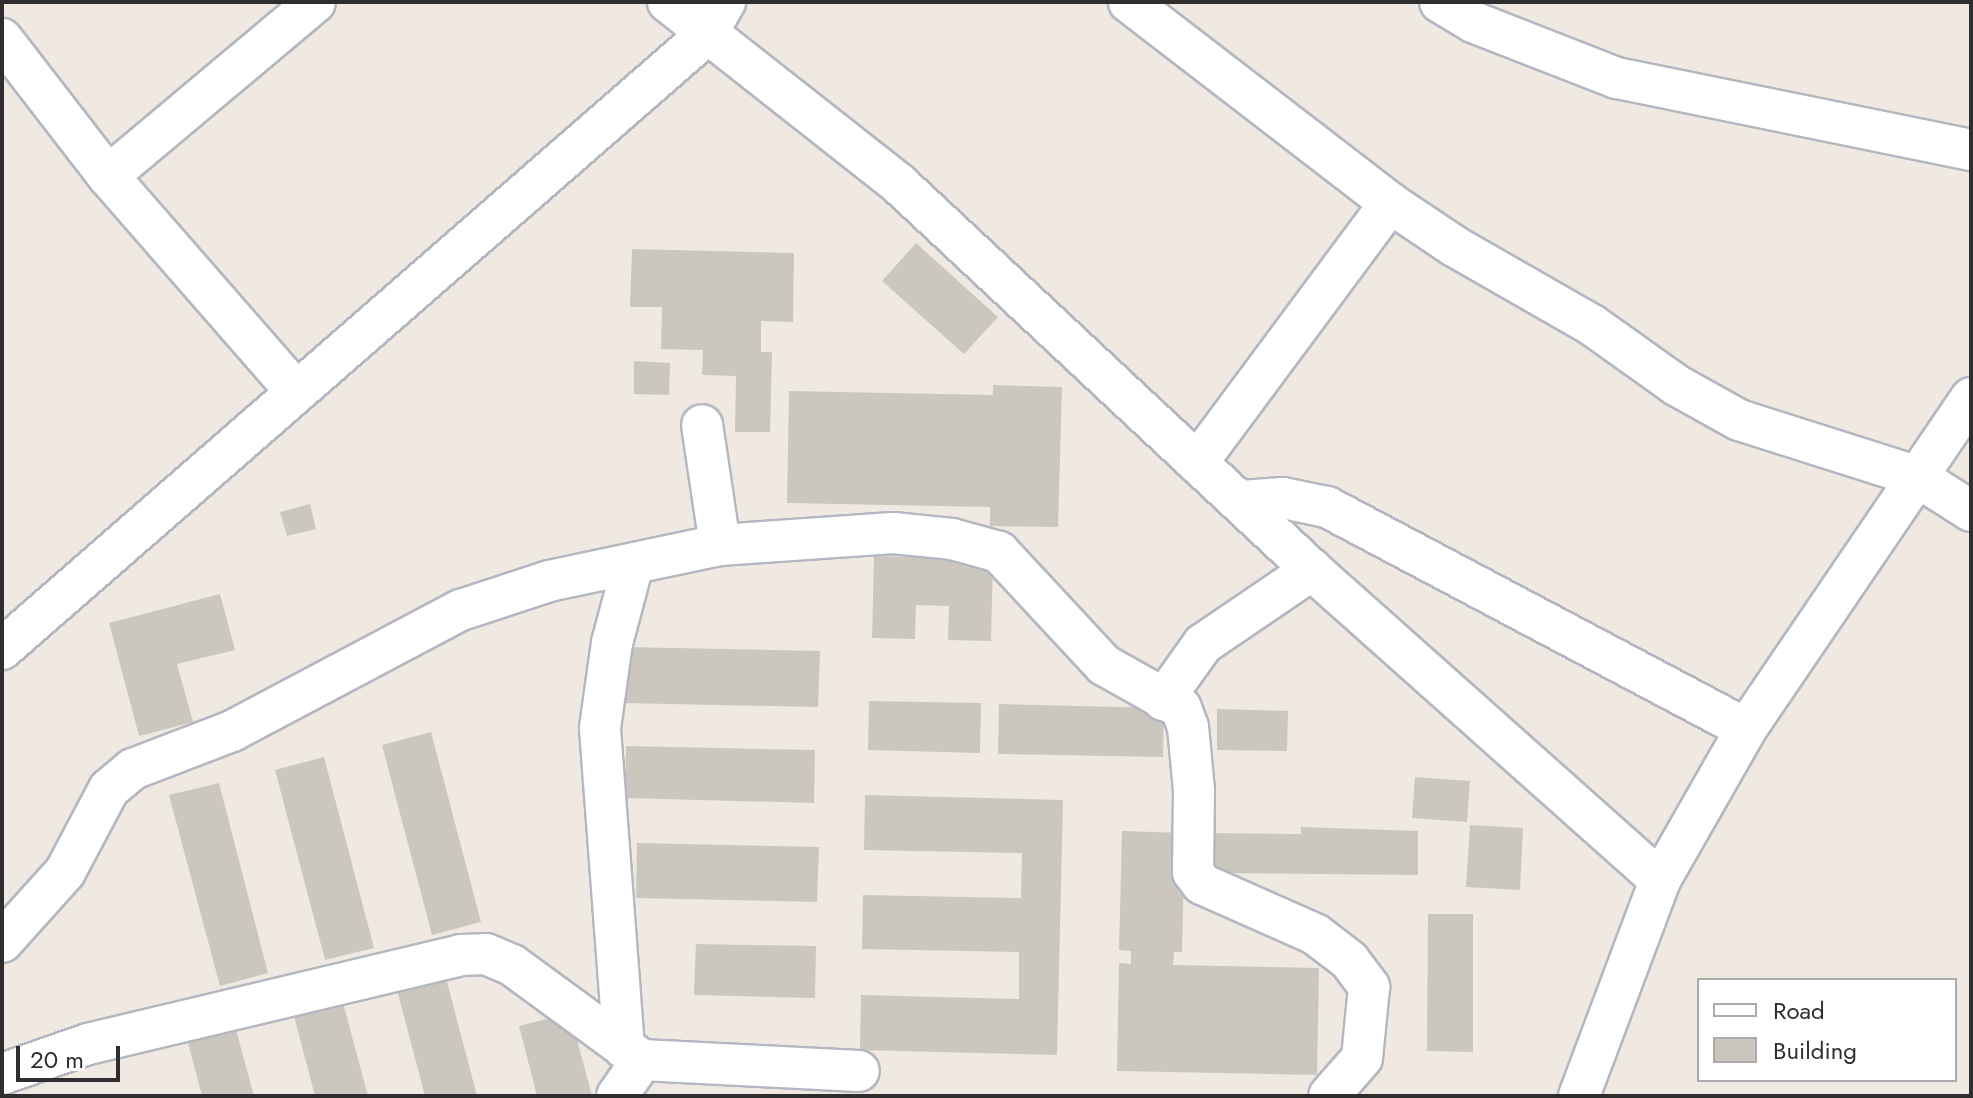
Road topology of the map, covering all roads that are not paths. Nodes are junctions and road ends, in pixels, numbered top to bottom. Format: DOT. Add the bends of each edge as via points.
graph roads {
  1 [pos="315,2"];
  2 [pos="668,2"];
  3 [pos="1129,2"];
  4 [pos="1440,2"];
  5 [pos="716,19"];
  6 [pos="2,39"];
  7 [pos="1971,150"];
  8 [pos="108,176"];
  9 [pos="1390,203"];
  10 [pos="295,390"];
  11 [pos="1971,398"];
  12 [pos="702,425"];
  13 [pos="1197,463"];
  14 [pos="1916,476"];
  15 [pos="1241,501"];
  16 [pos="1971,511"];
  17 [pos="720,545"];
  18 [pos="633,564"];
  19 [pos="1312,570"];
  20 [pos="2,649"];
  21 [pos="1163,700"];
  22 [pos="1746,729"];
  23 [pos="1660,880"];
  24 [pos="2,942"];
  25 [pos="633,1054"];
  26 [pos="859,1071"];
  27 [pos="2,1074"];
  28 [pos="617,1096"];
  29 [pos="1329,1096"];
  30 [pos="1579,1096"];
  1 -- 8 [label="street"];
  2 -- 5 [label="street"];
  3 -- 9 [label="street"];
  4 -- 7 [label="street" via="1473,22 1617,78"];
  5 -- 10 [label="street"];
  5 -- 13 [label="street"];
  6 -- 8 [label="street"];
  8 -- 10 [label="street"];
  9 -- 13 [label="street"];
  9 -- 14 [label="street" via="1739,420"];
  10 -- 20 [label="street"];
  11 -- 14 [label="street"];
  12 -- 17 [label="street"];
  13 -- 15 [label="street"];
  14 -- 16 [label="street"];
  14 -- 22 [label="street"];
  15 -- 19 [label="street"];
  15 -- 22 [label="street" via="1283,498 1327,507"];
  17 -- 18 [label="street"];
  17 -- 21 [label="street" via="893,533 952,539 999,552 1104,665"];
  18 -- 24 [label="street" via="549,581 461,610 232,731 133,769 109,789 65,872"];
  18 -- 25 [label="street" via="612,643 600,728"];
  19 -- 21 [label="street" via="1203,644"];
  19 -- 23 [label="street"];
  21 -- 29 [label="street" via="1181,708 1188,727 1193,872 1202,884 1315,934 1349,960 1369,987 1362,1058"];
  22 -- 23 [label="street"];
  23 -- 30 [label="street"];
  25 -- 26 [label="street"];
  25 -- 27 [label="street" via="512,965 486,954 461,955 88,1044"];
  25 -- 28 [label="street"];
}
